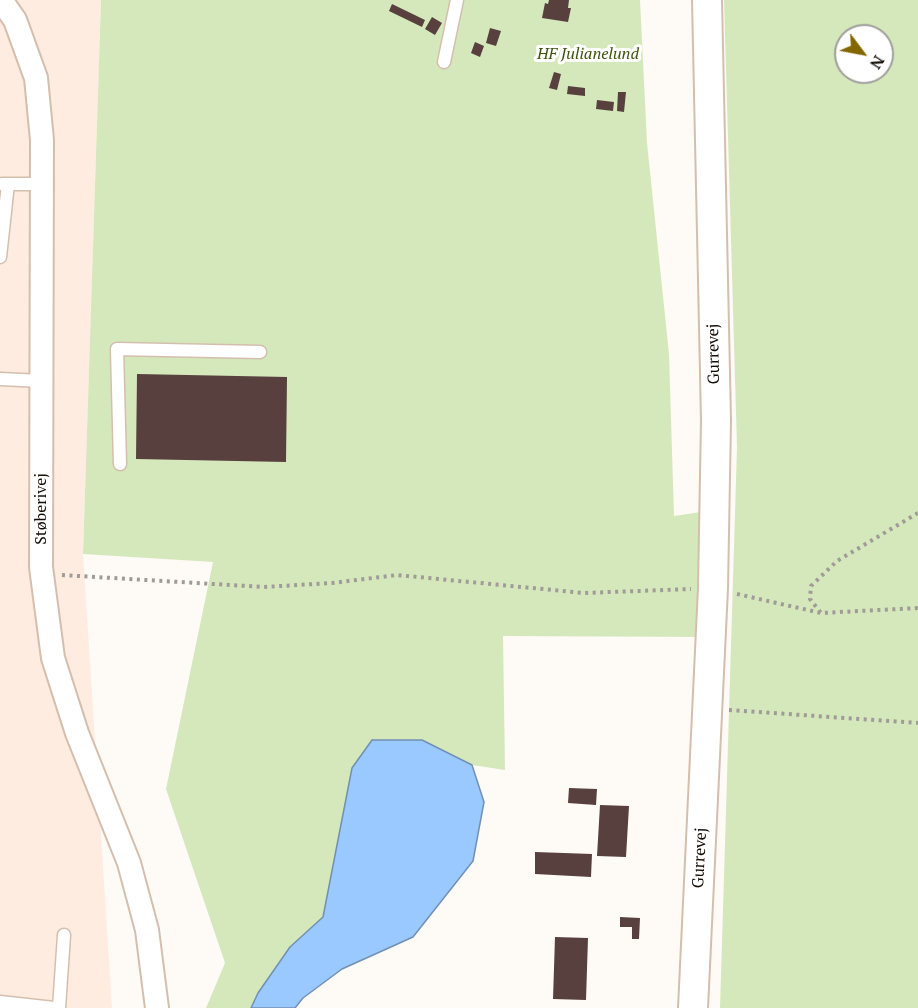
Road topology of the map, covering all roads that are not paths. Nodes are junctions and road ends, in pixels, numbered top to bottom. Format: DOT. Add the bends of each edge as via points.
graph roads {
  1 [pos="1,0"];
  2 [pos="457,0"];
  3 [pos="707,0"];
  4 [pos="444,62"];
  5 [pos="4,184"];
  6 [pos="42,184"];
  7 [pos="0,258"];
  8 [pos="260,352"];
  9 [pos="0,379"];
  10 [pos="42,381"];
  11 [pos="120,464"];
  12 [pos="64,935"];
  13 [pos="0,1002"];
  14 [pos="54,1008"];
  15 [pos="59,1008"];
  16 [pos="157,1008"];
  17 [pos="693,1008"];
  1 -- 6 [label="street, Støberivej" via="15,20 36,78"];
  2 -- 4 [label="lane"];
  3 -- 17 [label="street, Gurrevej" via="716,420 713,588"];
  5 -- 6 [label="lane"];
  5 -- 7 [label="lane"];
  6 -- 10 [label="street, Støberivej"];
  8 -- 11 [label="lane" via="117,349"];
  9 -- 10 [label="lane"];
  10 -- 16 [label="street, Støberivej" via="42,576 53,658 77,734 129,863 147,930"];
  12 -- 15 [label="lane"];
  13 -- 14 [label="lane"];
}
